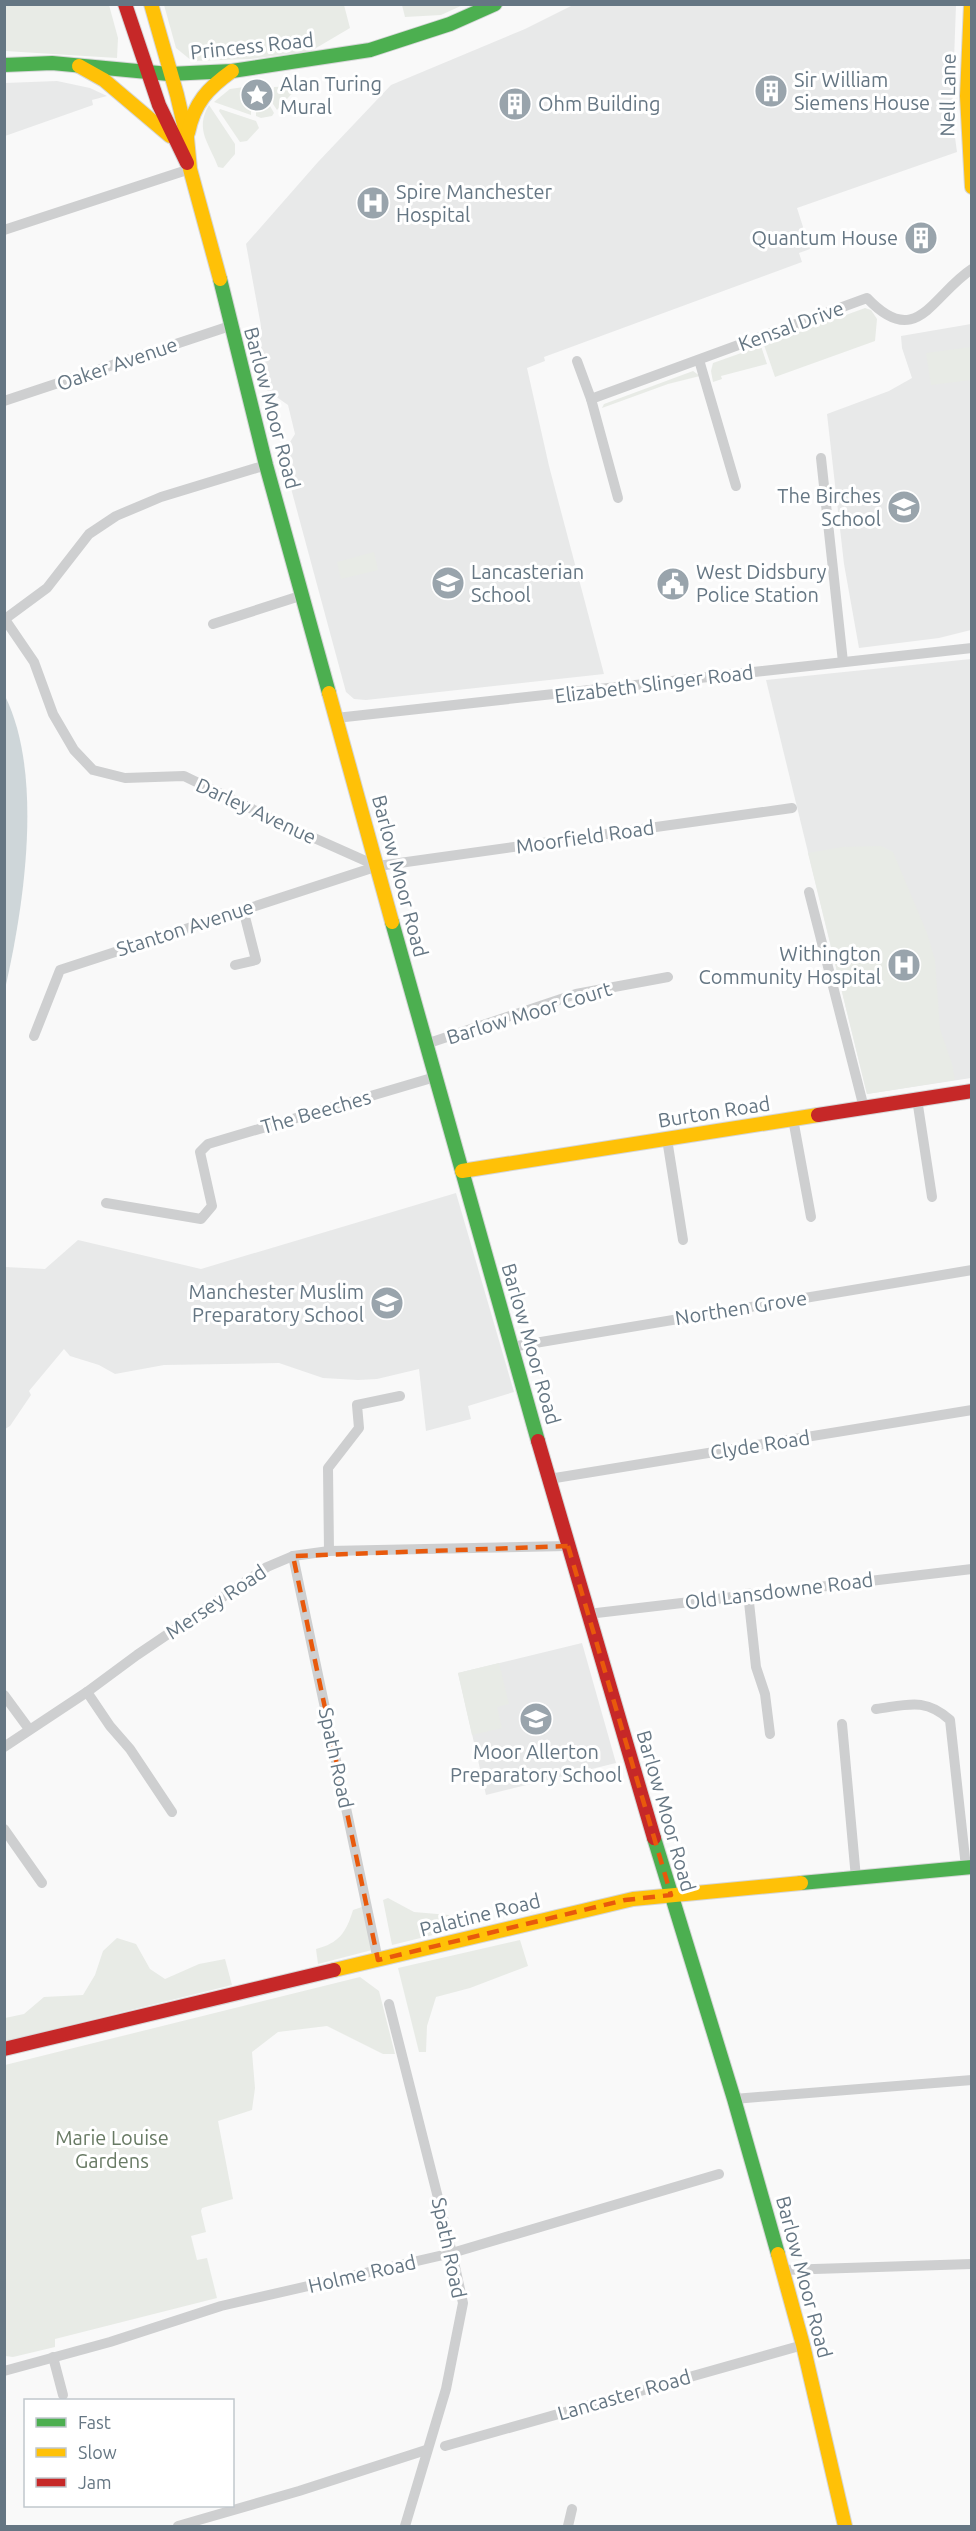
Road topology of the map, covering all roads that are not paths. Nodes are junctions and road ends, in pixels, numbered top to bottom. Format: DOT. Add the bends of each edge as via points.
graph roads {
  1 [pos="125,4"];
  2 [pos="151,4"];
  3 [pos="495,4"];
  4 [pos="971,4"];
  5 [pos="4,64"];
  6 [pos="78,65"];
  7 [pos="231,70"];
  8 [pos="147,71"];
  9 [pos="169,74"];
  10 [pos="180,139"];
  11 [pos="190,169"];
  12 [pos="972,187"];
  13 [pos="4,230"];
  14 [pos="972,269"];
  15 [pos="230,326"];
  16 [pos="699,360"];
  17 [pos="577,361"];
  18 [pos="591,399"];
  19 [pos="4,401"];
  20 [pos="821,458"];
  21 [pos="266,465"];
  22 [pos="736,486"];
  23 [pos="618,498"];
  24 [pos="303,596"];
  25 [pos="5,619"];
  26 [pos="213,624"];
  27 [pos="972,648"];
  28 [pos="843,662"];
  29 [pos="336,718"];
  30 [pos="792,808"];
  31 [pos="378,866"];
  32 [pos="809,892"];
  33 [pos="243,909"];
  34 [pos="235,965"];
  35 [pos="668,977"];
  36 [pos="34,1036"];
  37 [pos="426,1044"];
  38 [pos="435,1077"];
  39 [pos="972,1091"];
  40 [pos="917,1100"];
  41 [pos="864,1108"];
  42 [pos="793,1119"];
  43 [pos="667,1139"];
  44 [pos="462,1170"];
  45 [pos="932,1197"];
  46 [pos="106,1203"];
  47 [pos="811,1216"];
  48 [pos="683,1240"];
  49 [pos="972,1270"];
  50 [pos="511,1347"];
  51 [pos="400,1396"];
  52 [pos="972,1410"];
  53 [pos="549,1479"];
  54 [pos="568,1546"];
  55 [pos="329,1551"];
  56 [pos="293,1556"];
  57 [pos="972,1569"];
  58 [pos="748,1593"];
  59 [pos="588,1614"];
  60 [pos="87,1692"];
  61 [pos="4,1695"];
  62 [pos="876,1709"];
  63 [pos="842,1724"];
  64 [pos="30,1729"];
  65 [pos="771,1734"];
  66 [pos="4,1747"];
  67 [pos="172,1812"];
  68 [pos="4,1829"];
  69 [pos="969,1867"];
  70 [pos="856,1878"];
  71 [pos="42,1883"];
  72 [pos="671,1895"];
  73 [pos="378,1960"];
  74 [pos="389,2004"];
  75 [pos="4,2049"];
  76 [pos="972,2080"];
  77 [pos="735,2099"];
  78 [pos="719,2174"];
  79 [pos="452,2253"];
  80 [pos="972,2264"];
  81 [pos="783,2270"];
  82 [pos="803,2345"];
  83 [pos="53,2357"];
  84 [pos="4,2371"];
  85 [pos="63,2396"];
  86 [pos="445,2445"];
  87 [pos="426,2450"];
  88 [pos="572,2509"];
  89 [pos="178,2526"];
  90 [pos="405,2526"];
  91 [pos="568,2526"];
  92 [pos="844,2526"];
  1 -- 8 [label="main road, Barlow Moor Road"];
  2 -- 9 [label="main road, Barlow Moor Road"];
  3 -- 7 [label="main road, Princess Road" via="450,24 363,51"];
  4 -- 12 [label="main road, Nell Lane" via="965,88"];
  5 -- 6 [label="main road, Princess Road"];
  6 -- 8 [label="main road, Princess Road"];
  6 -- 10 [label="main road" via="104,80"];
  7 -- 9 [label="main road, Princess Road"];
  7 -- 10 [label="main road" via="205,90"];
  8 -- 9 [label="main road, Princess Road"];
  8 -- 10 [label="main road, Barlow Moor Road"];
  9 -- 10 [label="main road, Barlow Moor Road"];
  10 -- 11 [label="main road, Barlow Moor Road"];
  11 -- 13 [label="street"];
  11 -- 15 [label="main road, Barlow Moor Road"];
  14 -- 16 [label="street, Kensal Drive" via="917,318 901,321 888,317 867,298"];
  15 -- 19 [label="street, Oaker Avenue"];
  15 -- 21 [label="main road, Barlow Moor Road"];
  16 -- 18 [label="street, Kensal Drive"];
  16 -- 22 [label="street"];
  17 -- 18 [label="street"];
  18 -- 23 [label="street"];
  20 -- 28 [label="street"];
  21 -- 24 [label="main road, Barlow Moor Road"];
  21 -- 25 [label="street" via="161,497 116,516 89,534 47,588"];
  24 -- 26 [label="street"];
  24 -- 29 [label="main road, Barlow Moor Road"];
  25 -- 31 [label="street, Darley Avenue" via="34,662 53,714 93,770 125,778 184,776"];
  27 -- 28 [label="street, Elizabeth Slinger Road"];
  28 -- 29 [label="street, Elizabeth Slinger Road"];
  29 -- 31 [label="main road, Barlow Moor Road"];
  30 -- 31 [label="street, Moorfield Road"];
  31 -- 33 [label="street, Stanton Avenue"];
  31 -- 37 [label="main road, Barlow Moor Road"];
  32 -- 41 [label="street"];
  33 -- 34 [label="street" via="256,960"];
  33 -- 36 [label="street, Stanton Avenue" via="60,970"];
  35 -- 37 [label="street, Barlow Moor Court" via="576,994"];
  37 -- 38 [label="main road, Barlow Moor Road"];
  38 -- 44 [label="main road, Barlow Moor Road"];
  38 -- 46 [label="street, The Beeches" via="208,1144 200,1152 212,1206 201,1220"];
  39 -- 40 [label="main road, Burton Road"];
  40 -- 41 [label="main road, Burton Road"];
  40 -- 45 [label="street"];
  41 -- 42 [label="main road, Burton Road"];
  42 -- 43 [label="main road, Burton Road"];
  42 -- 47 [label="street"];
  43 -- 44 [label="main road, Burton Road"];
  43 -- 48 [label="street"];
  44 -- 50 [label="main road, Barlow Moor Road"];
  49 -- 50 [label="street, Northen Grove"];
  50 -- 53 [label="main road, Barlow Moor Road"];
  51 -- 55 [label="street" via="357,1405 359,1428 328,1468"];
  52 -- 53 [label="street, Clyde Road"];
  53 -- 54 [label="main road, Barlow Moor Road"];
  54 -- 55 [label="street, Mersey Road"];
  54 -- 59 [label="main road, Barlow Moor Road"];
  55 -- 56 [label="street, Mersey Road"];
  56 -- 60 [label="street, Mersey Road" via="259,1572"];
  56 -- 73 [label="street, Spath Road"];
  57 -- 58 [label="street, Old Lansdowne Road"];
  58 -- 59 [label="street, Old Lansdowne Road"];
  58 -- 65 [label="street" via="756,1667"];
  59 -- 72 [label="main road, Barlow Moor Road"];
  60 -- 64 [label="street, Mersey Road"];
  60 -- 67 [label="street"];
  61 -- 64 [label="street"];
  62 -- 69 [label="street" via="919,1704 937,1708 950,1720"];
  63 -- 70 [label="street"];
  64 -- 66 [label="street, Mersey Road"];
  68 -- 71 [label="street"];
  69 -- 70 [label="main road, Palatine Road"];
  70 -- 72 [label="main road, Palatine Road"];
  72 -- 73 [label="main road, Palatine Road" via="625,1900"];
  72 -- 77 [label="main road, Barlow Moor Road"];
  73 -- 75 [label="main road, Palatine Road"];
  74 -- 79 [label="street, Spath Road"];
  76 -- 77 [label="street"];
  77 -- 81 [label="main road, Barlow Moor Road"];
  78 -- 79 [label="street, Holme Road"];
  79 -- 83 [label="street, Holme Road" via="221,2306"];
  79 -- 87 [label="street, Spath Road" via="463,2303 446,2389"];
  80 -- 81 [label="street"];
  81 -- 82 [label="main road, Barlow Moor Road"];
  82 -- 86 [label="street, Lancaster Road"];
  82 -- 92 [label="main road, Barlow Moor Road"];
  83 -- 84 [label="street, Holme Road"];
  83 -- 85 [label="street"];
  87 -- 89 [label="street"];
  87 -- 90 [label="street, Spath Road"];
  88 -- 91 [label="street"];
}
